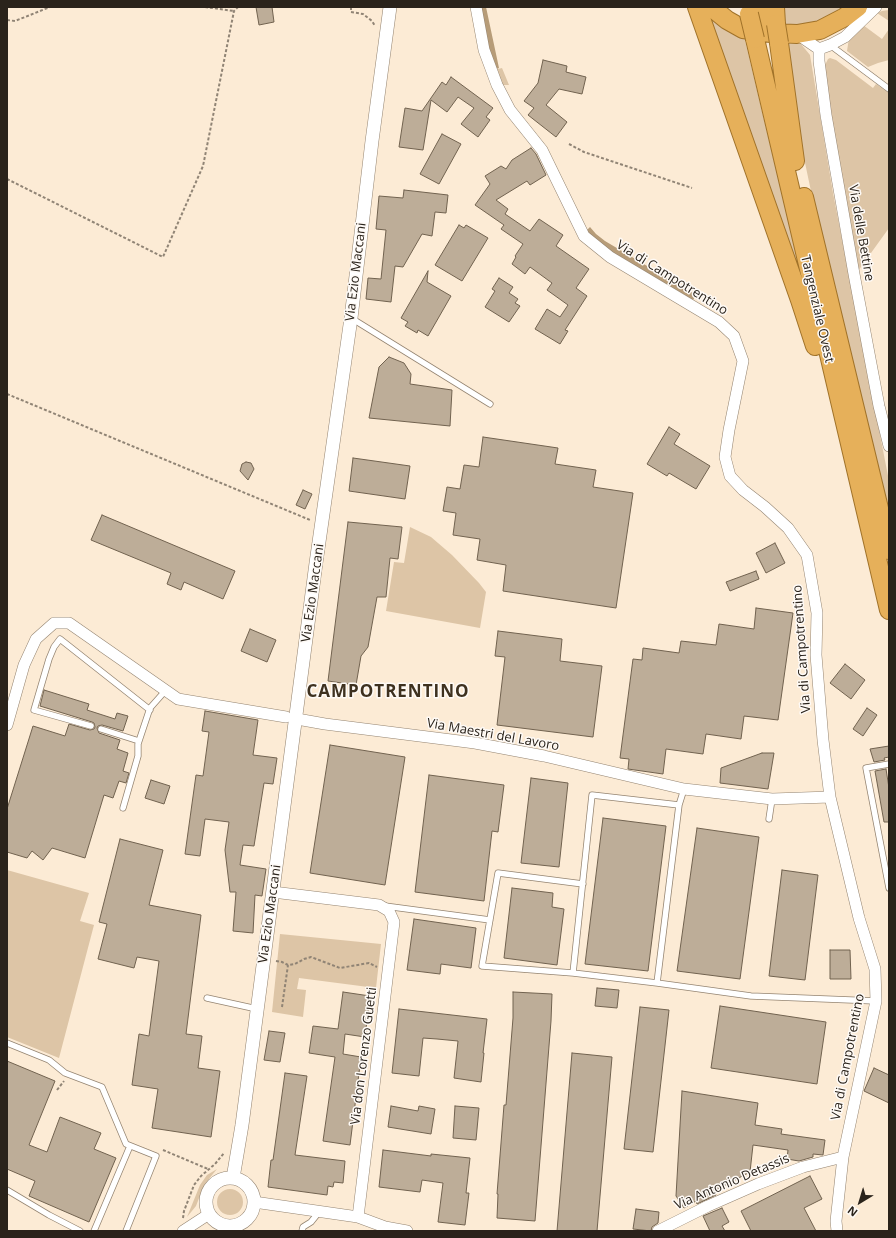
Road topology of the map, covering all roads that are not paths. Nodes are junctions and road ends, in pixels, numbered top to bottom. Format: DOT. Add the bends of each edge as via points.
graph roads {
  1 [pos="476,7"];
  2 [pos="697,7"];
  3 [pos="711,7"];
  4 [pos="728,7"];
  5 [pos="858,7"];
  6 [pos="876,7"];
  7 [pos="387,8"];
  8 [pos="763,23"];
  9 [pos="797,34"];
  10 [pos="830,45"];
  11 [pos="819,49"];
  12 [pos="889,89"];
  13 [pos="351,318"];
  14 [pos="490,404"];
  15 [pos="889,446"];
  16 [pos="857,475"];
  17 [pos="889,550"];
  18 [pos="889,610"];
  19 [pos="166,690"];
  20 [pos="150,710"];
  21 [pos="291,718"];
  22 [pos="7,725"];
  23 [pos="91,726"];
  24 [pos="101,729"];
  25 [pos="139,741"];
  26 [pos="889,764"];
  27 [pos="684,789"];
  28 [pos="830,798"];
  29 [pos="772,799"];
  30 [pos="680,805"];
  31 [pos="123,808"];
  32 [pos="769,819"];
  33 [pos="583,884"];
  34 [pos="889,888"];
  35 [pos="273,892"];
  36 [pos="379,905"];
  37 [pos="490,920"];
  38 [pos="573,974"];
  39 [pos="657,983"];
  40 [pos="207,998"];
  41 [pos="876,1001"];
  42 [pos="257,1009"];
  43 [pos="7,1043"];
  44 [pos="130,1146"];
  45 [pos="843,1157"];
  46 [pos="233,1178"];
  47 [pos="7,1190"];
  48 [pos="254,1202"];
  49 [pos="320,1211"];
  50 [pos="208,1214"];
  51 [pos="358,1217"];
  52 [pos="183,1226"];
  53 [pos="229,1229"];
  54 [pos="80,1231"];
  55 [pos="94,1231"];
  56 [pos="126,1231"];
  57 [pos="302,1231"];
  58 [pos="407,1231"];
  59 [pos="658,1231"];
  60 [pos="837,1231"];
  1 -- 28 [label="street, Via di Campotrentino" via="484,50 497,85 510,110 542,150 584,236 610,257 719,322 734,336 744,361 729,430 726,457 730,476 788,528 808,555 817,614 816,655"];
  2 -- 16 [label="highway" via="800,300"];
  3 -- 8 [label="highway" via="727,20 743,28"];
  4 -- 8 [label="highway"];
  5 -- 9 [label="highway" via="820,30"];
  6 -- 10 [label="street" via="845,36"];
  7 -- 13 [label="street, Via Ezio Maccani"];
  8 -- 9 [label="highway"];
  8 -- 16 [label="highway, Tangenziale Ovest"];
  8 -- 17 [label="highway, Tangenziale Ovest"];
  9 -- 11 [label="street"];
  10 -- 11 [label="street"];
  10 -- 12 [label="lane"];
  11 -- 15 [label="street, Via delle Bettine" via="826,115 854,274"];
  13 -- 14 [label="lane"];
  13 -- 21 [label="street, Via Ezio Maccani" via="322,525"];
  16 -- 18 [label="highway, Tangenziale Ovest"];
  19 -- 20 [label="lane"];
  19 -- 21 [label="street" via="178,699"];
  19 -- 22 [label="street" via="69,623 54,623 33,645 24,665"];
  20 -- 23 [label="lane" via="60,639 49,660 34,710"];
  20 -- 25 [label="lane"];
  21 -- 27 [label="street, Via Maestri del Lavoro" via="475,743 544,756"];
  21 -- 35 [label="street, Via Ezio Maccani"];
  24 -- 25 [label="lane"];
  25 -- 31 [label="lane" via="138,756"];
  26 -- 34 [label="lane" via="866,768"];
  27 -- 29 [label="street, Via Maestri del Lavoro"];
  27 -- 30 [label="lane"];
  28 -- 29 [label="street, Via Maestri del Lavoro"];
  28 -- 41 [label="street, Via di Campotrentino" via="859,918 875,969"];
  29 -- 32 [label="lane"];
  30 -- 33 [label="lane" via="592,795"];
  30 -- 39 [label="lane"];
  33 -- 37 [label="lane" via="498,873"];
  33 -- 38 [label="lane"];
  35 -- 36 [label="street"];
  35 -- 42 [label="street, Via Ezio Maccani"];
  36 -- 37 [label="lane"];
  36 -- 51 [label="street, Via don Lorenzo Guetti" via="389,911 394,922"];
  37 -- 38 [label="lane" via="482,966"];
  38 -- 39 [label="lane"];
  39 -- 41 [label="lane" via="751,996"];
  40 -- 42 [label="lane"];
  41 -- 45 [label="street, Via di Campotrentino"];
  42 -- 46 [label="street, Via Ezio Maccani"];
  43 -- 44 [label="lane" via="49,1060 65,1073 102,1087 126,1144"];
  44 -- 55 [label="lane"];
  44 -- 56 [label="lane" via="156,1156"];
  45 -- 59 [label="street, Via Antonio Detassis" via="803,1167 758,1184"];
  45 -- 60 [label="street, Via di Campotrentino"];
  46 -- 48 [label="street" via="249,1188"];
  46 -- 50 [label="street" via="221,1179 210,1187 206,1200"];
  47 -- 54 [label="lane"];
  48 -- 49 [label="street"];
  48 -- 53 [label="street" via="252,1213 246,1220"];
  49 -- 51 [label="street"];
  49 -- 57 [label="lane"];
  50 -- 52 [label="street"];
  50 -- 53 [label="street" via="217,1223"];
  51 -- 58 [label="street" via="385,1227"];
}
